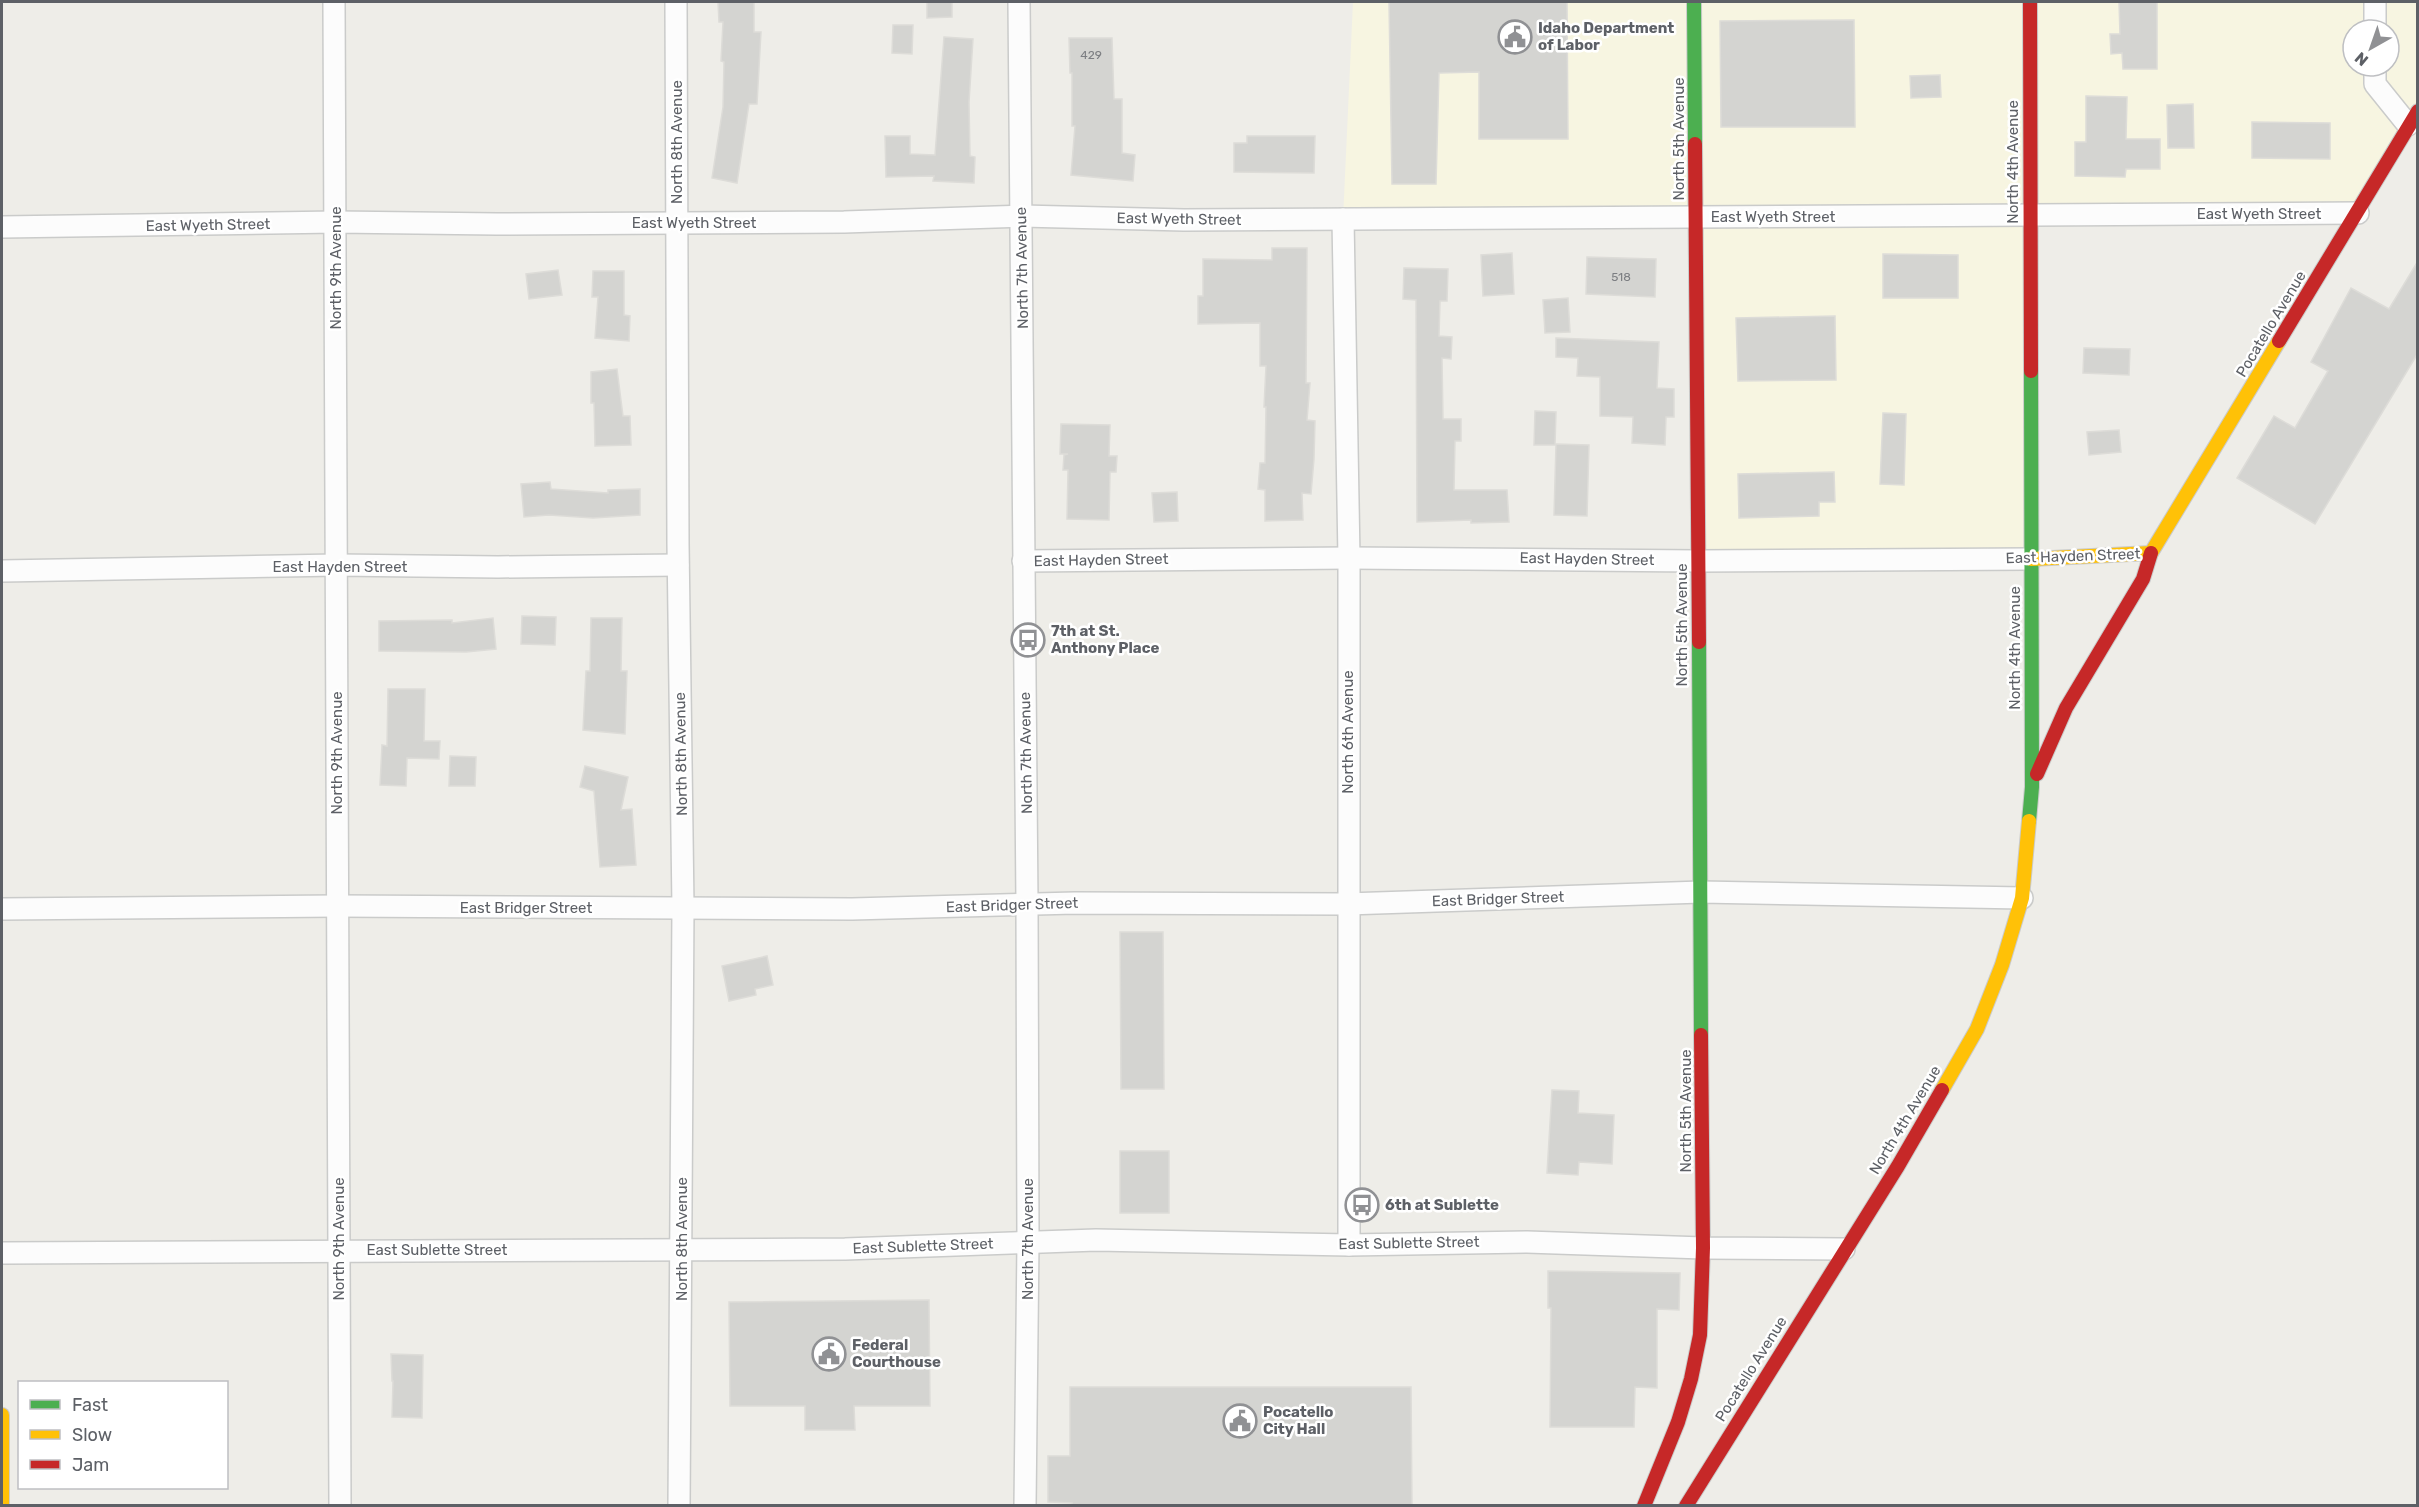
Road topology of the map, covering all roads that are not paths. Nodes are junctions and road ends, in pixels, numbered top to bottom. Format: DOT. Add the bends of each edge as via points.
graph roads {
  1 [pos="334,2"];
  2 [pos="676,2"];
  3 [pos="1019,2"];
  4 [pos="1694,2"];
  5 [pos="2030,2"];
  6 [pos="2375,2"];
  7 [pos="2375,18"];
  8 [pos="2375,78"];
  9 [pos="2413,118"];
  10 [pos="2358,213"];
  11 [pos="2029,215"];
  12 [pos="1022,216"];
  13 [pos="1696,217"];
  14 [pos="1343,219"];
  15 [pos="336,222"];
  16 [pos="677,223"];
  17 [pos="2,227"];
  18 [pos="2151,554"];
  19 [pos="1349,558"];
  20 [pos="2031,559"];
  21 [pos="1023,561"];
  22 [pos="1698,561"];
  23 [pos="678,565"];
  24 [pos="337,566"];
  25 [pos="2,571"];
  26 [pos="2032,787"];
  27 [pos="1701,892"];
  28 [pos="2022,898"];
  29 [pos="1027,903"];
  30 [pos="1347,904"];
  31 [pos="337,906"];
  32 [pos="683,907"];
  33 [pos="2,909"];
  34 [pos="1028,1242"];
  35 [pos="1349,1245"];
  36 [pos="682,1248"];
  37 [pos="1704,1248"];
  38 [pos="1844,1249"];
  39 [pos="339,1251"];
  40 [pos="2,1253"];
  41 [pos="2,1414"];
  42 [pos="2,1506"];
  43 [pos="340,1506"];
  44 [pos="679,1506"];
  45 [pos="1025,1506"];
  46 [pos="1644,1506"];
  47 [pos="1686,1506"];
  1 -- 15 [label="street, North 9th Avenue"];
  2 -- 16 [label="street, North 8th Avenue"];
  3 -- 12 [label="street, North 7th Avenue"];
  4 -- 13 [label="main road, North 5th Avenue"];
  5 -- 11 [label="main road, North 4th Avenue"];
  6 -- 7 [label="street"];
  8 -- 9 [label="street" via="2375,84"];
  9 -- 10 [label="main road, Pocatello Avenue"];
  10 -- 11 [label="street, East Wyeth Street"];
  10 -- 18 [label="main road, Pocatello Avenue"];
  11 -- 13 [label="street, East Wyeth Street"];
  11 -- 20 [label="main road, North 4th Avenue"];
  12 -- 14 [label="street, East Wyeth Street"];
  12 -- 16 [label="street, East Wyeth Street"];
  12 -- 21 [label="street, North 7th Avenue"];
  13 -- 14 [label="street, East Wyeth Street"];
  13 -- 22 [label="main road, North 5th Avenue"];
  14 -- 19 [label="street, North 6th Avenue"];
  15 -- 16 [label="street, East Wyeth Street"];
  15 -- 17 [label="street, East Wyeth Street"];
  15 -- 24 [label="street, North 9th Avenue"];
  16 -- 23 [label="street, North 8th Avenue"];
  18 -- 20 [label="main road, East Hayden Street"];
  18 -- 26 [label="main road, Pocatello Avenue" via="2143,579 2066,708"];
  19 -- 21 [label="street, East Hayden Street"];
  19 -- 22 [label="street, East Hayden Street"];
  19 -- 30 [label="street, North 6th Avenue"];
  20 -- 22 [label="street, East Hayden Street"];
  20 -- 26 [label="main road, North 4th Avenue"];
  21 -- 29 [label="street, North 7th Avenue"];
  22 -- 27 [label="main road, North 5th Avenue"];
  23 -- 24 [label="street, East Hayden Street"];
  23 -- 32 [label="street, North 8th Avenue"];
  24 -- 25 [label="street, East Hayden Street"];
  24 -- 31 [label="street, North 9th Avenue"];
  26 -- 28 [label="main road, North 4th Avenue"];
  27 -- 28 [label="street, East Bridger Street"];
  27 -- 30 [label="street, East Bridger Street"];
  27 -- 37 [label="main road, North 5th Avenue"];
  28 -- 38 [label="main road, North 4th Avenue" via="1977,1029 1898,1166"];
  29 -- 30 [label="street, East Bridger Street"];
  29 -- 32 [label="street, East Bridger Street" via="852,909"];
  29 -- 34 [label="street, North 7th Avenue"];
  30 -- 35 [label="street, North 6th Avenue"];
  31 -- 32 [label="street, East Bridger Street"];
  31 -- 33 [label="street, East Bridger Street"];
  31 -- 39 [label="street, North 9th Avenue"];
  32 -- 36 [label="street, North 8th Avenue"];
  34 -- 35 [label="street, East Sublette Street"];
  34 -- 36 [label="street, East Sublette Street" via="845,1249"];
  34 -- 45 [label="street, North 7th Avenue"];
  35 -- 37 [label="street, East Sublette Street" via="1527,1242"];
  36 -- 39 [label="street, East Sublette Street"];
  36 -- 44 [label="street, North 8th Avenue"];
  37 -- 38 [label="street, East Sublette Street"];
  37 -- 46 [label="main road" via="1700,1335 1682,1413"];
  38 -- 47 [label="main road, Pocatello Avenue"];
  39 -- 40 [label="street, East Sublette Street"];
  39 -- 43 [label="street, North 9th Avenue"];
  41 -- 42 [label="main road"];
}
